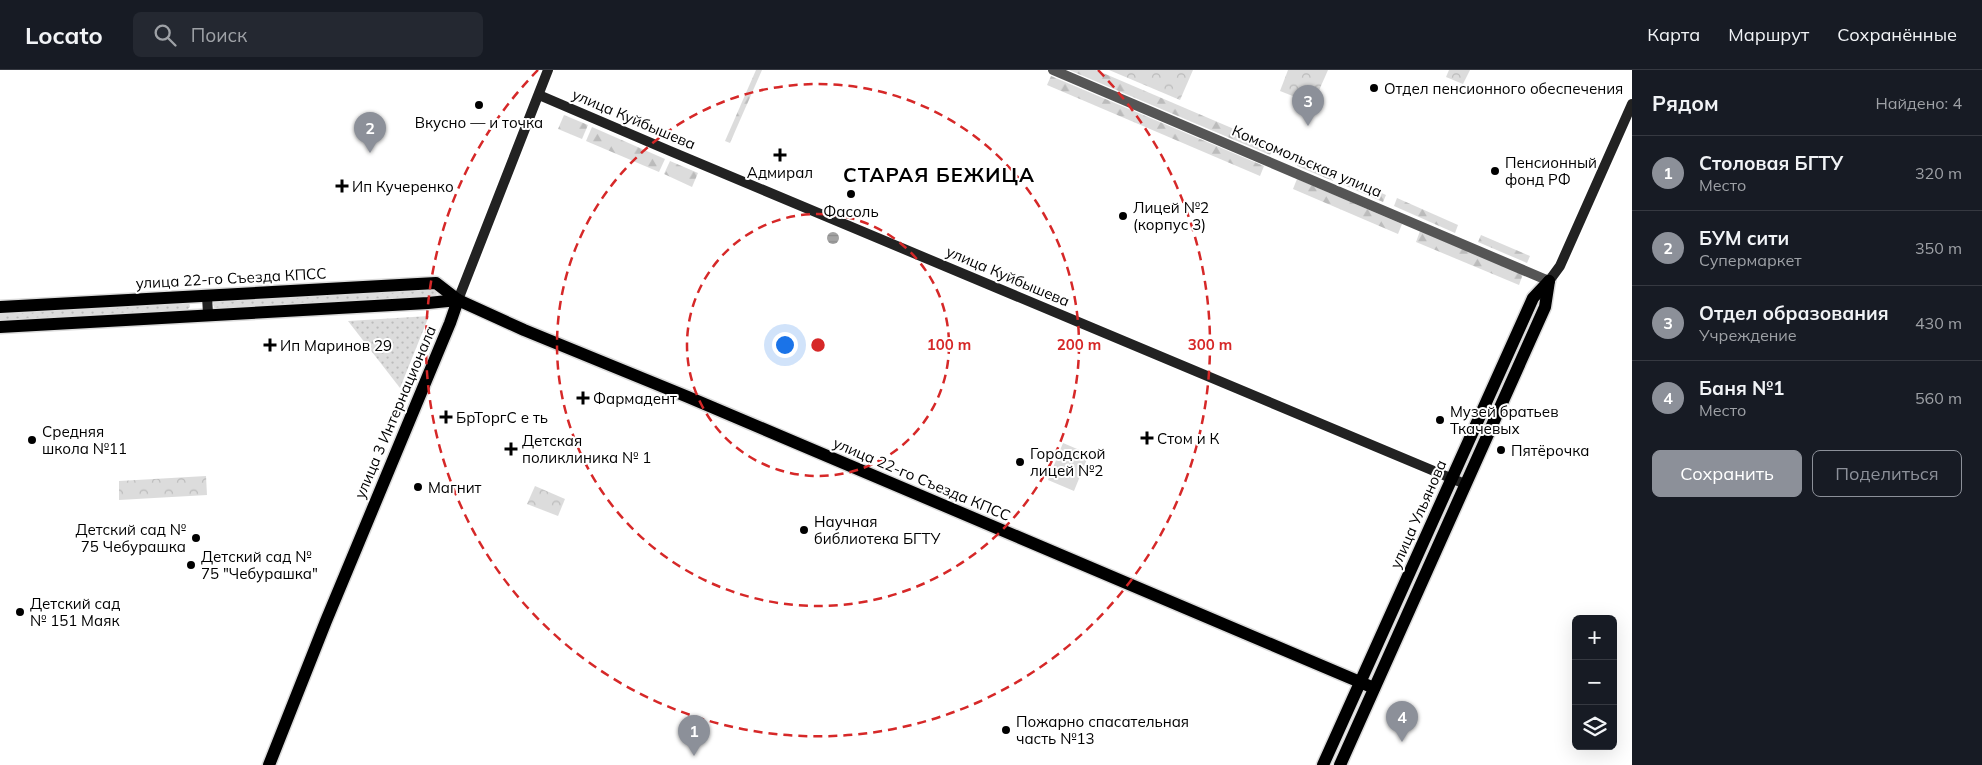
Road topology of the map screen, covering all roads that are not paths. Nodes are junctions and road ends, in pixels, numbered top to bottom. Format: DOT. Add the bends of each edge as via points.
graph roads {
  1 [pos="548,70"];
  2 [pos="1052,70"];
  3 [pos="539,95"];
  4 [pos="1632,104"];
  5 [pos="1549,281"];
  6 [pos="207,296"];
  7 [pos="458,300"];
  8 [pos="0,307"];
  9 [pos="208,314"];
  10 [pos="0,327"];
  11 [pos="1452,479"];
  12 [pos="1465,484"];
  13 [pos="1360,682"];
  14 [pos="1374,688"];
  15 [pos="269,765"];
  16 [pos="1324,765"];
  17 [pos="1340,765"];
  1 -- 3 [label="main road, улица 3 Интернационала"];
  2 -- 5 [label="street, Комсомольская улица"];
  3 -- 7 [label="main road, улица 3 Интернационала"];
  3 -- 11 [label="main road, улица Куйбышева"];
  4 -- 5 [label="main road, улица Ульянова" via="1560,266"];
  5 -- 11 [label="main road, улица Ульянова" via="1533,298"];
  5 -- 12 [label="main road, улица Ульянова" via="1545,307"];
  6 -- 7 [label="main road, улица 22-го Съезда КПСС" via="436,283"];
  6 -- 8 [label="main road, улица 22-го Съезда КПСС"];
  6 -- 9 [label="main road"];
  7 -- 9 [label="main road"];
  7 -- 13 [label="main road, улица 22-го Съезда КПСС"];
  7 -- 15 [label="main road, улица 3 Интернационала"];
  9 -- 10 [label="main road"];
  11 -- 12 [label="main road, улица Куйбышева"];
  11 -- 13 [label="main road, улица Ульянова"];
  12 -- 14 [label="main road, улица Ульянова"];
  13 -- 14 [label="main road, улица 22-го Съезда КПСС"];
  13 -- 16 [label="main road, улица Ульянова"];
  14 -- 17 [label="main road, улица Ульянова"];
}
